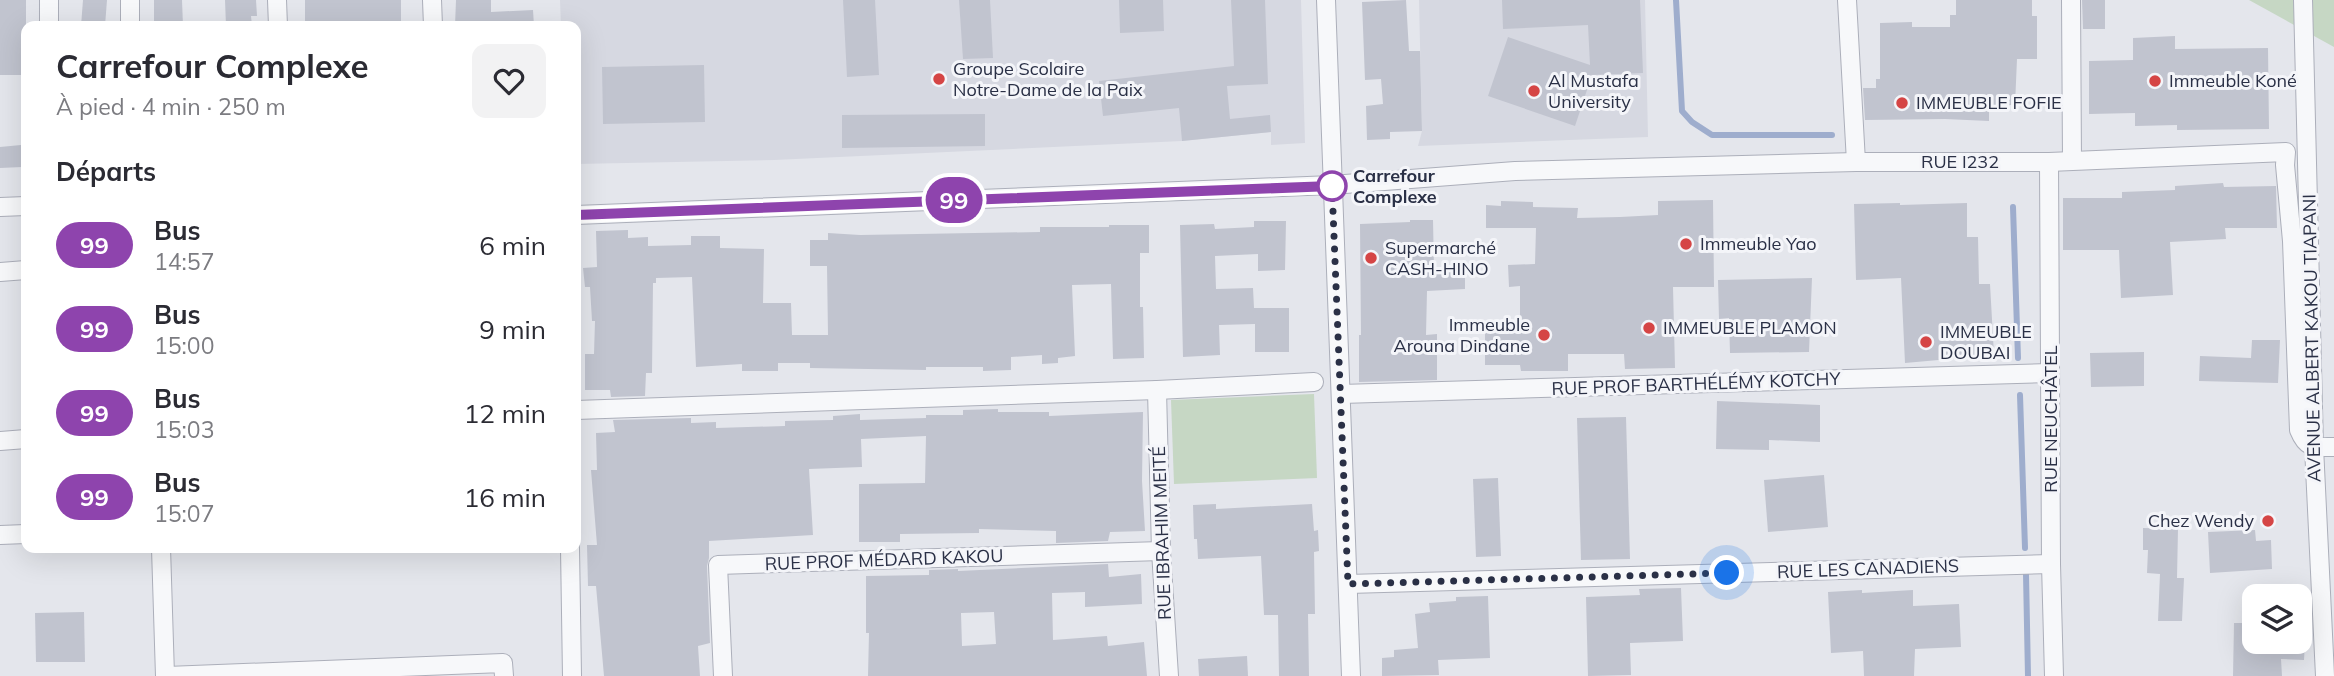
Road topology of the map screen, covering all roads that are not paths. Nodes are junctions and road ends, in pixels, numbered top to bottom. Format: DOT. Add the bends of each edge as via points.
graph roads {
  1 [pos="49,0"];
  2 [pos="130,0"];
  3 [pos="277,0"];
  4 [pos="432,0"];
  5 [pos="1326,0"];
  6 [pos="1847,0"];
  7 [pos="2071,0"];
  8 [pos="2303,0"];
  9 [pos="49,21"];
  10 [pos="130,21"];
  11 [pos="278,21"];
  12 [pos="433,21"];
  13 [pos="2072,160"];
  14 [pos="1856,162"];
  15 [pos="2049,162"];
  16 [pos="1332,186"];
  17 [pos="21,206"];
  18 [pos="0,207"];
  19 [pos="581,215"];
  20 [pos="21,270"];
  21 [pos="0,272"];
  22 [pos="2050,373"];
  23 [pos="1314,382"];
  24 [pos="1157,390"];
  25 [pos="1341,394"];
  26 [pos="581,410"];
  27 [pos="21,439"];
  28 [pos="0,441"];
  29 [pos="2314,447"];
  30 [pos="2334,447"];
  31 [pos="21,534"];
  32 [pos="0,535"];
  33 [pos="1161,551"];
  34 [pos="161,553"];
  35 [pos="570,553"];
  36 [pos="2051,564"];
  37 [pos="1348,584"];
  38 [pos="359,672"];
  39 [pos="208,675"];
  40 [pos="166,676"];
  41 [pos="504,676"];
  42 [pos="572,676"];
  43 [pos="723,676"];
  44 [pos="1169,676"];
  45 [pos="1351,676"];
  46 [pos="2054,676"];
  47 [pos="2325,676"];
  1 -- 9 [label="street"];
  2 -- 10 [label="street"];
  3 -- 11 [label="street"];
  4 -- 12 [label="street"];
  5 -- 16 [label="street"];
  6 -- 14 [label="street"];
  7 -- 13 [label="street"];
  8 -- 29 [label="street, AVENUE ALBERT KAKOU TIAPANI"];
  13 -- 15 [label="street, RUE I232"];
  13 -- 29 [label="street, RUE I232" via="2286,152 2299,430 2303,441"];
  14 -- 15 [label="street, RUE I232"];
  14 -- 16 [label="street, RUE I232" via="1515,171"];
  15 -- 22 [label="street, RUE NEUCHÂTEL"];
  16 -- 19 [label="street, RUE I232"];
  16 -- 25 [label="street"];
  17 -- 18 [label="street"];
  20 -- 21 [label="street"];
  22 -- 25 [label="street, RUE PROF BARTHÉLÉMY KOTCHY"];
  22 -- 36 [label="street, RUE NEUCHÂTEL"];
  23 -- 24 [label="street"];
  24 -- 26 [label="street"];
  24 -- 33 [label="street, RUE IBRAHIM MEITÉ"];
  25 -- 37 [label="street"];
  27 -- 28 [label="street"];
  29 -- 30 [label="street"];
  29 -- 47 [label="street, AVENUE ALBERT KAKOU TIAPANI"];
  31 -- 32 [label="street"];
  33 -- 43 [label="street, RUE PROF MÉDARD KAKOU" via="718,565"];
  33 -- 44 [label="street, RUE IBRAHIM MEITÉ"];
  34 -- 40 [label="street"];
  35 -- 42 [label="street"];
  36 -- 37 [label="street, RUE LES CANADIENS"];
  36 -- 46 [label="street, RUE NEUCHÂTEL"];
  37 -- 45 [label="street"];
  38 -- 39 [label="street"];
  38 -- 41 [label="street" via="503,663"];
  39 -- 40 [label="street"];
}
